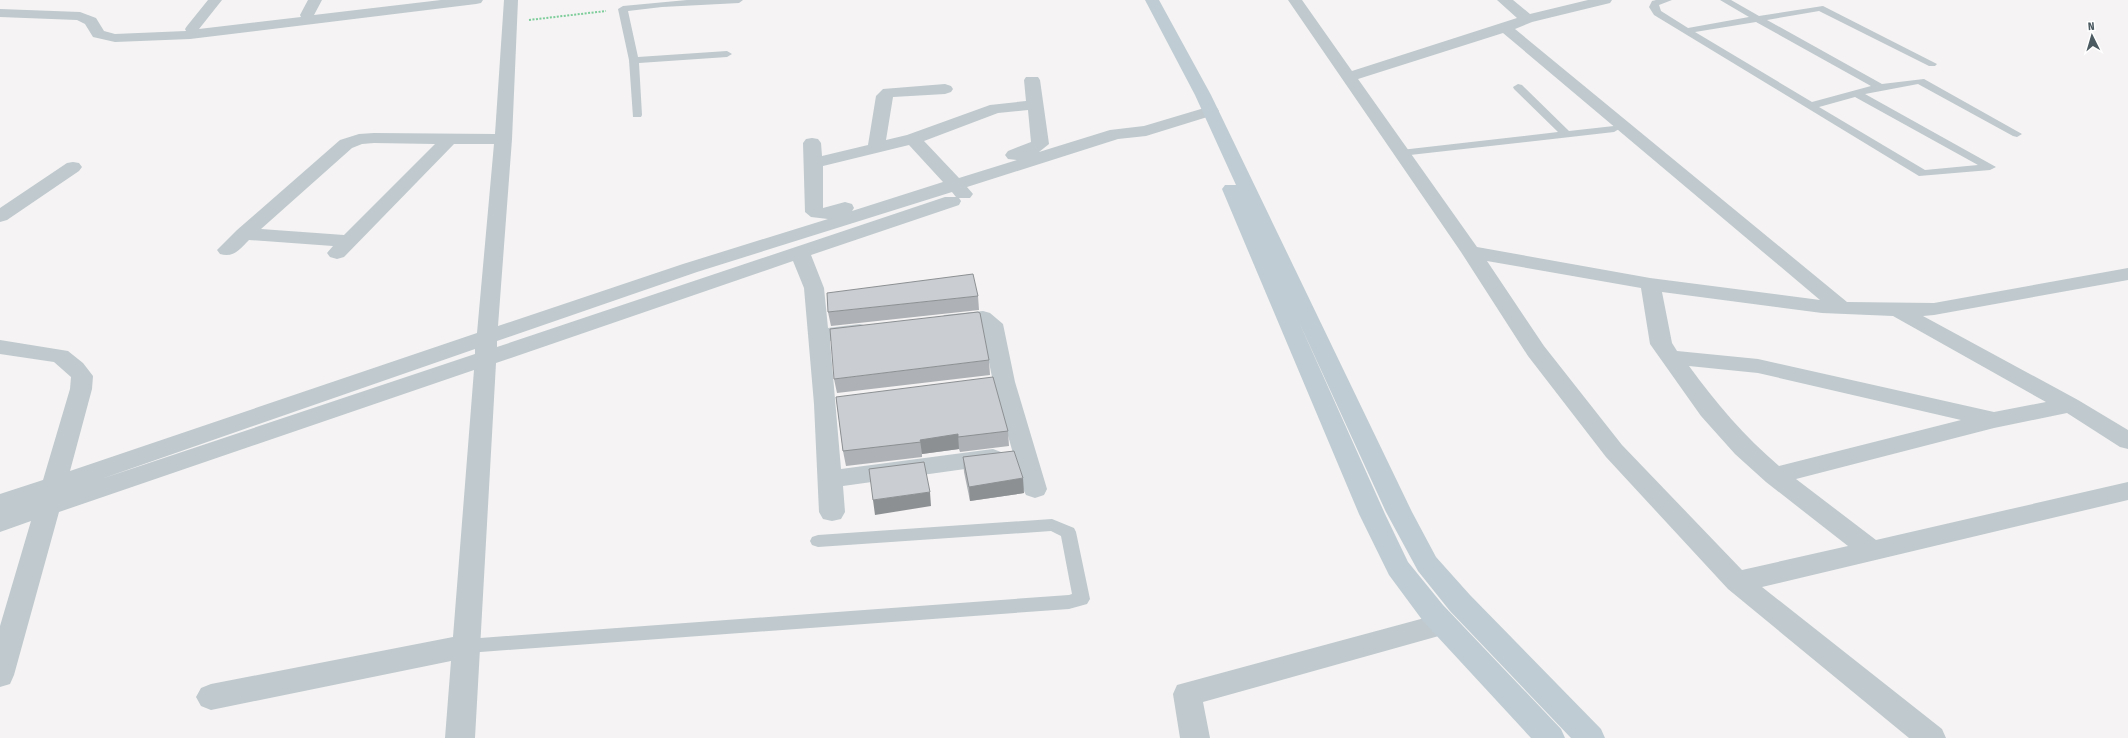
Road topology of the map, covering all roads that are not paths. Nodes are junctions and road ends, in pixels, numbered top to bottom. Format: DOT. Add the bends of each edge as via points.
graph roads {
  1 [pos="215,0"];
  2 [pos="315,0"];
  3 [pos="426,0"];
  4 [pos="476,0"];
  5 [pos="511,0"];
  6 [pos="739,0"];
  7 [pos="1137,0"];
  8 [pos="1152,0"];
  9 [pos="1295,0"];
  10 [pos="1504,0"];
  11 [pos="1605,0"];
  12 [pos="1668,0"];
  13 [pos="1724,0"];
  14 [pos="662,2"];
  15 [pos="0,13"];
  16 [pos="307,15"];
  17 [pos="1756,18"];
  18 [pos="1527,19"];
  19 [pos="1505,28"];
  20 [pos="192,29"];
  21 [pos="1686,31"];
  22 [pos="145,37"];
  23 [pos="727,54"];
  24 [pos="634,60"];
  25 [pos="1932,64"];
  26 [pos="1348,77"];
  27 [pos="1032,80"];
  28 [pos="1880,86"];
  29 [pos="1518,87"];
  30 [pos="945,89"];
  31 [pos="1856,93"];
  32 [pos="1034,105"];
  33 [pos="1809,106"];
  34 [pos="1205,112"];
  35 [pos="637,115"];
  36 [pos="1614,129"];
  37 [pos="1566,134"];
  38 [pos="2017,134"];
  39 [pos="449,139"];
  40 [pos="503,139"];
  41 [pos="913,139"];
  42 [pos="812,143"];
  43 [pos="876,149"];
  44 [pos="1400,153"];
  45 [pos="814,163"];
  46 [pos="73,167"];
  47 [pos="957,185"];
  48 [pos="0,216"];
  49 [pos="244,234"];
  50 [pos="227,250"];
  51 [pos="1471,252"];
  52 [pos="800,253"];
  53 [pos="2128,274"];
  54 [pos="1650,284"];
  55 [pos="1842,308"];
  56 [pos="1897,310"];
  57 [pos="928,323"];
  58 [pos="881,328"];
  59 [pos="819,336"];
  60 [pos="0,347"];
  61 [pos="487,349"];
  62 [pos="1669,357"];
  63 [pos="1004,382"];
  64 [pos="981,384"];
  65 [pos="848,401"];
  66 [pos="825,404"];
  67 [pos="2070,405"];
  68 [pos="1994,420"];
  69 [pos="2128,441"];
  70 [pos="1025,454"];
  71 [pos="1775,476"];
  72 [pos="829,479"];
  73 [pos="1035,489"];
  74 [pos="2128,491"];
  75 [pos="51,496"];
  76 [pos="0,504"];
  77 [pos="832,512"];
  78 [pos="0,522"];
  79 [pos="818,541"];
  80 [pos="1873,551"];
  81 [pos="1737,582"];
  82 [pos="1443,624"];
  83 [pos="467,646"];
  84 [pos="0,675"];
  85 [pos="211,697"];
  86 [pos="460,738"];
  87 [pos="1195,738"];
  88 [pos="1550,738"];
  89 [pos="1590,738"];
  90 [pos="1931,738"];
  1 -- 20 [label="street"];
  2 -- 16 [label="street"];
  3 -- 16 [label="street"];
  4 -- 22 [label="street" via="190,35"];
  5 -- 40 [label="street"];
  6 -- 14 [label="lane"];
  7 -- 34 [label="street" via="1191,97"];
  8 -- 34 [label="street"];
  9 -- 26 [label="street"];
  10 -- 18 [label="street"];
  11 -- 18 [label="street"];
  12 -- 21 [label="lane" via="1655,3 1657,13"];
  13 -- 17 [label="lane"];
  14 -- 24 [label="lane" via="623,9"];
  15 -- 22 [label="street" via="80,16 91,21 98,34 115,38"];
  16 -- 20 [label="street"];
  17 -- 21 [label="lane"];
  17 -- 25 [label="lane" via="1820,8"];
  17 -- 28 [label="lane"];
  18 -- 19 [label="street"];
  19 -- 26 [label="street"];
  19 -- 55 [label="street"];
  20 -- 22 [label="street"];
  21 -- 33 [label="lane"];
  23 -- 24 [label="lane"];
  24 -- 35 [label="lane"];
  26 -- 44 [label="street"];
  27 -- 32 [label="street"];
  28 -- 31 [label="lane"];
  28 -- 38 [label="lane" via="1920,81"];
  29 -- 37 [label="lane"];
  30 -- 43 [label="street" via="889,92 884,96"];
  31 -- 33 [label="lane"];
  31 -- 33 [label="lane" via="1990,167 1924,174"];
  32 -- 41 [label="street" via="996,108"];
  32 -- 47 [label="street" via="1040,144"];
  34 -- 47 [label="street" via="1146,131 1129,142"];
  34 -- 82 [label="street" via="1372,514 1398,568"];
  34 -- 89 [label="street" via="1398,512 1427,564 1460,603"];
  36 -- 37 [label="lane"];
  37 -- 44 [label="lane"];
  39 -- 40 [label="street"];
  39 -- 49 [label="street" via="374,138 359,139 346,144"];
  39 -- 49 [label="street" via="343,247"];
  40 -- 61 [label="street"];
  41 -- 43 [label="street"];
  41 -- 47 [label="street"];
  42 -- 45 [label="street"];
  43 -- 45 [label="street"];
  44 -- 51 [label="street"];
  45 -- 47 [label="street" via="814,212 818,214"];
  46 -- 48 [label="street"];
  47 -- 52 [label="street"];
  47 -- 61 [label="street" via="690,268"];
  49 -- 50 [label="street"];
  51 -- 54 [label="street"];
  51 -- 81 [label="street" via="1536,351 1614,451"];
  52 -- 59 [label="street" via="814,288"];
  52 -- 61 [label="street"];
  53 -- 56 [label="street" via="1934,309"];
  54 -- 55 [label="street"];
  54 -- 62 [label="street" via="1661,344"];
  55 -- 56 [label="street"];
  56 -- 67 [label="street"];
  57 -- 63 [label="street" via="983,318 992,324"];
  58 -- 59 [label="street"];
  59 -- 66 [label="street"];
  60 -- 75 [label="street" via="60,356 82,376 81,389"];
  61 -- 75 [label="street"];
  61 -- 83 [label="street"];
  62 -- 68 [label="street" via="1758,366"];
  62 -- 71 [label="street" via="1709,410 1744,448"];
  63 -- 64 [label="street"];
  63 -- 70 [label="street"];
  65 -- 66 [label="street"];
  66 -- 72 [label="street"];
  67 -- 68 [label="street"];
  67 -- 69 [label="street"];
  68 -- 71 [label="street"];
  70 -- 72 [label="street"];
  70 -- 73 [label="street"];
  71 -- 80 [label="street"];
  72 -- 77 [label="street"];
  74 -- 80 [label="street"];
  75 -- 76 [label="street"];
  75 -- 78 [label="street"];
  75 -- 84 [label="street"];
  79 -- 83 [label="lane" via="1052,525 1068,532 1081,599 1069,602"];
  80 -- 81 [label="street"];
  81 -- 90 [label="street"];
  82 -- 87 [label="street" via="1187,694"];
  82 -- 88 [label="street"];
  83 -- 85 [label="street"];
  83 -- 86 [label="street"];
}
